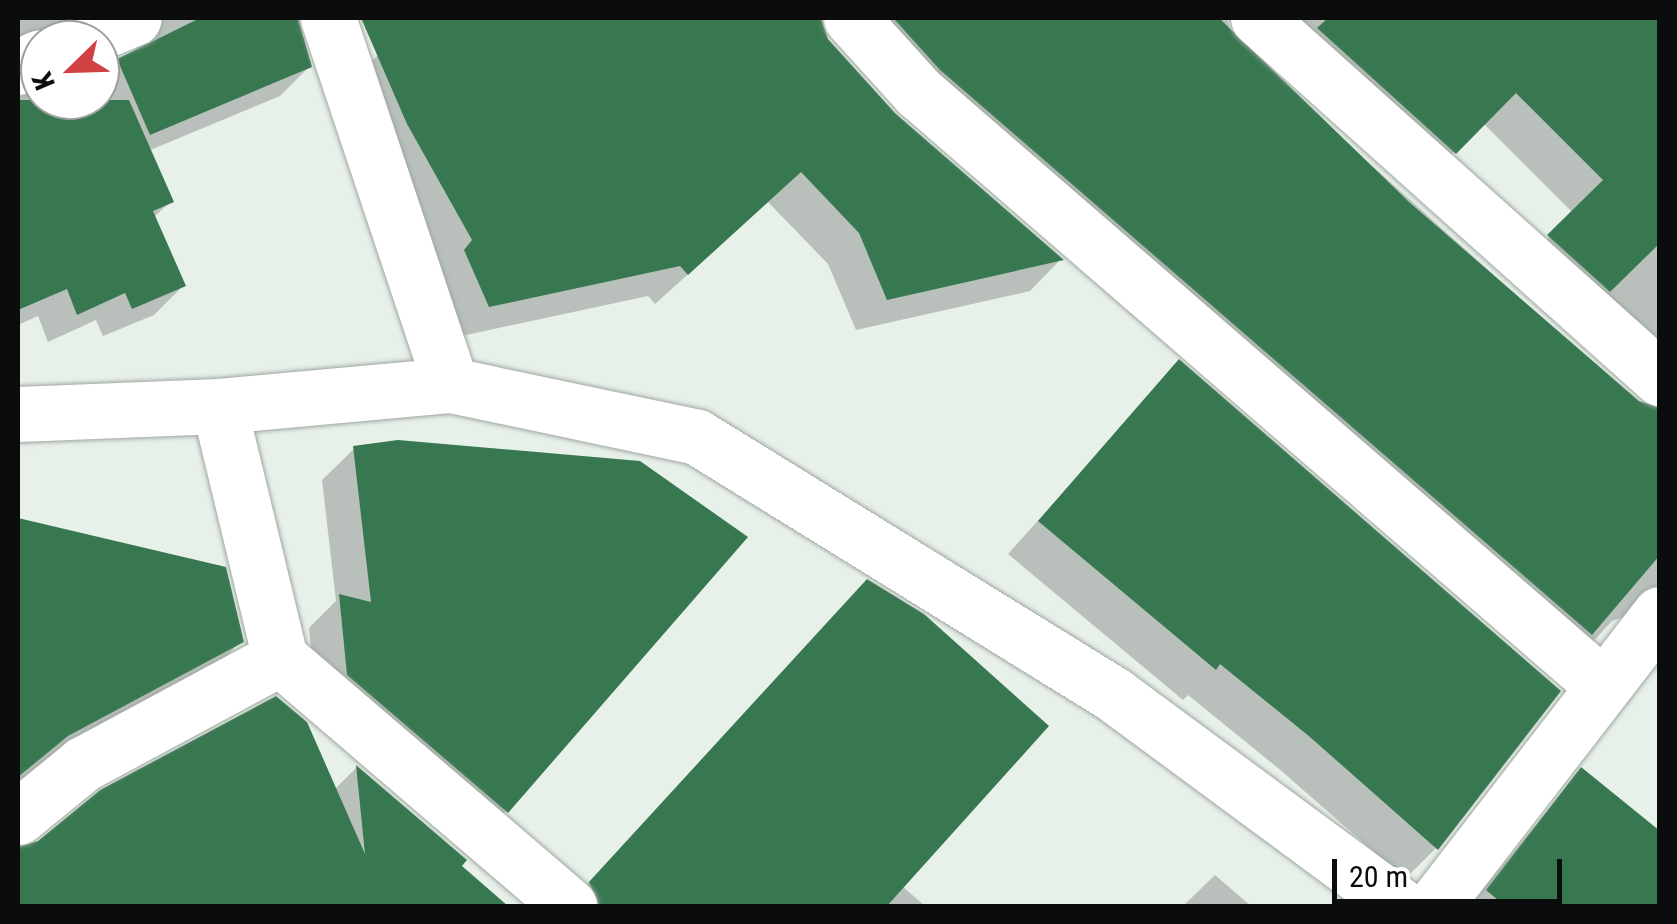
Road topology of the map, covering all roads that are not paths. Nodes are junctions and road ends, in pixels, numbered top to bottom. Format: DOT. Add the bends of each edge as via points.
graph roads {
  1 [pos="328,18"];
  2 [pos="851,18"];
  3 [pos="1258,18"];
  4 [pos="1660,378"];
  5 [pos="452,385"];
  6 [pos="219,406"];
  7 [pos="18,414"];
  8 [pos="1660,614"];
  9 [pos="280,658"];
  10 [pos="1602,685"];
  11 [pos="18,818"];
  12 [pos="570,906"];
  13 [pos="1400,906"];
  14 [pos="1434,906"];
  1 -- 5 [label="street"];
  2 -- 10 [label="street" via="918,92"];
  3 -- 4 [label="street"];
  5 -- 6 [label="street"];
  5 -- 13 [label="street" via="697,438 1112,694"];
  6 -- 7 [label="street"];
  6 -- 9 [label="street"];
  8 -- 10 [label="street"];
  9 -- 11 [label="street" via="84,764"];
  9 -- 12 [label="street"];
  10 -- 14 [label="street"];
}
